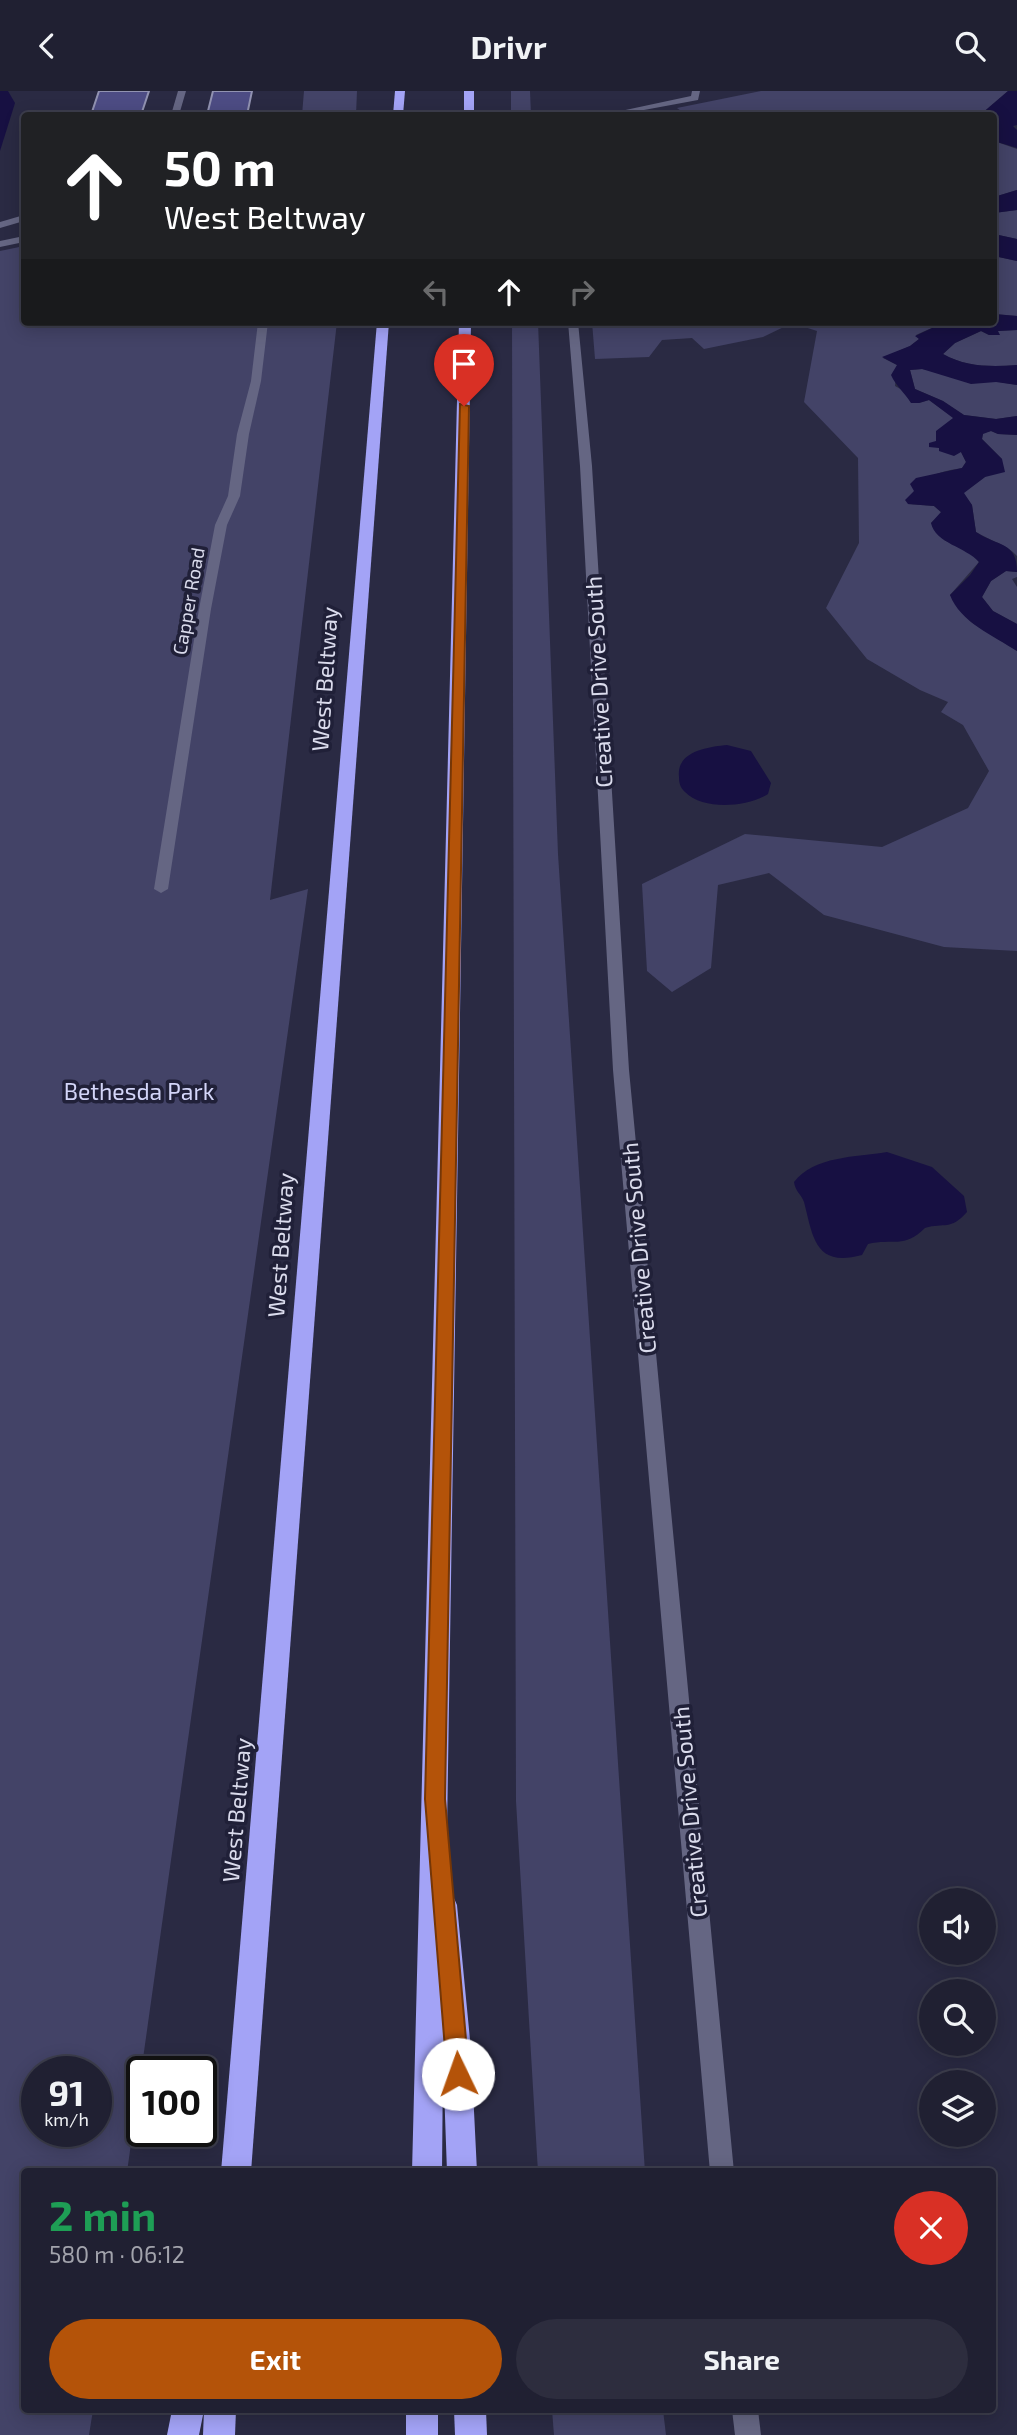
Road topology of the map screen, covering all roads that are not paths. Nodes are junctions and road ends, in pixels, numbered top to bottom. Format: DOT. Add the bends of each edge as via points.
graph roads {
  1 [pos="181,91"];
  2 [pos="400,91"];
  3 [pos="469,91"];
  4 [pos="696,91"];
  5 [pos="176,112"];
  6 [pos="398,112"];
  7 [pos="469,112"];
  8 [pos="622,112"];
  9 [pos="21,219"];
  10 [pos="0,225"];
  11 [pos="21,240"];
  12 [pos="0,244"];
  13 [pos="263,326"];
  14 [pos="383,326"];
  15 [pos="465,326"];
  16 [pos="573,326"];
  17 [pos="160,889"];
  18 [pos="435,1799"];
  19 [pos="236,2168"];
  20 [pos="427,2168"];
  21 [pos="462,2168"];
  22 [pos="722,2168"];
  23 [pos="187,2413"];
  24 [pos="220,2413"];
  25 [pos="422,2413"];
  26 [pos="470,2413"];
  27 [pos="745,2413"];
  28 [pos="183,2435"];
  29 [pos="219,2435"];
  30 [pos="422,2435"];
  31 [pos="471,2435"];
  32 [pos="748,2435"];
  1 -- 5 [label="street"];
  2 -- 6 [label="highway"];
  3 -- 7 [label="highway"];
  4 -- 8 [label="street" via="695,98"];
  9 -- 10 [label="street"];
  11 -- 12 [label="street"];
  13 -- 17 [label="street, Capper Road" via="234,496 221,525 205,609"];
  14 -- 19 [label="highway, West Beltway"];
  15 -- 18 [label="highway"];
  16 -- 22 [label="street, Creative Drive South" via="586,466 621,1070"];
  18 -- 20 [label="highway"];
  18 -- 21 [label="highway" via="457,2050"];
  23 -- 28 [label="highway"];
  24 -- 29 [label="highway"];
  25 -- 30 [label="highway"];
  26 -- 31 [label="highway"];
  27 -- 32 [label="street"];
}
